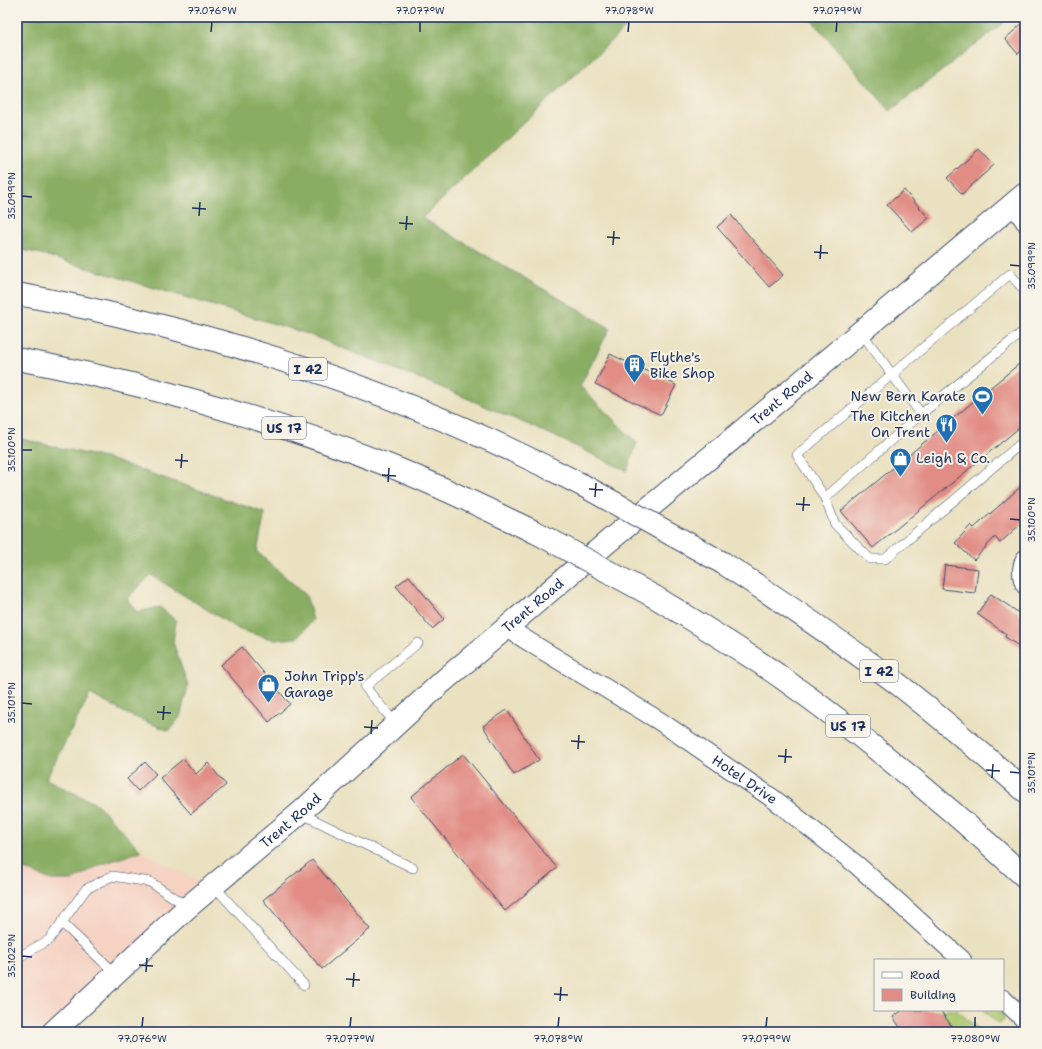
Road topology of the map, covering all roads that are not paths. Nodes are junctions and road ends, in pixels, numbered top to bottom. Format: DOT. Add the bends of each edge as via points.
graph roads {
  1 [pos="1019,198"];
  2 [pos="1025,222"];
  3 [pos="1025,291"];
  4 [pos="17,294"];
  5 [pos="1025,330"];
  6 [pos="861,332"];
  7 [pos="17,359"];
  8 [pos="892,375"];
  9 [pos="921,414"];
  10 [pos="1025,440"];
  11 [pos="825,498"];
  12 [pos="1025,559"];
  13 [pos="1025,584"];
  14 [pos="507,628"];
  15 [pos="418,643"];
  16 [pos="396,724"];
  17 [pos="1025,792"];
  18 [pos="300,813"];
  19 [pos="977,832"];
  20 [pos="413,868"];
  21 [pos="1025,877"];
  22 [pos="1025,885"];
  23 [pos="214,886"];
  24 [pos="188,907"];
  25 [pos="62,923"];
  26 [pos="17,958"];
  27 [pos="961,959"];
  28 [pos="116,974"];
  29 [pos="304,985"];
  30 [pos="1004,1000"];
  31 [pos="1024,1016"];
  32 [pos="53,1032"];
  1 -- 2 [label="street"];
  1 -- 6 [label="main road, Trent Road"];
  3 -- 8 [label="lane" via="1010,274"];
  4 -- 17 [label="main road, I 42, bridge" via="117,314 225,343 331,376 408,404 538,461 723,563 802,614 898,684"];
  5 -- 9 [label="lane"];
  6 -- 8 [label="lane"];
  6 -- 14 [label="main road, Trent Road"];
  7 -- 19 [label="main road, US 17, bridge" via="154,389 310,437 391,467 539,534 655,597 768,669 911,776"];
  8 -- 9 [label="lane"];
  8 -- 11 [label="lane" via="797,454"];
  9 -- 11 [label="lane"];
  10 -- 11 [label="lane" via="885,559 870,559 835,524"];
  12 -- 13 [label="street" via="1022,573"];
  14 -- 16 [label="main road, Trent Road"];
  14 -- 27 [label="street, Hotel Drive" via="658,720 775,800 858,866"];
  15 -- 16 [label="lane" via="365,687"];
  16 -- 18 [label="main road, Trent Road"];
  18 -- 20 [label="lane"];
  18 -- 23 [label="main road, Trent Road"];
  19 -- 21 [label="main road, US 17"];
  19 -- 22 [label="main road"];
  23 -- 24 [label="main road, Trent Road"];
  23 -- 29 [label="lane"];
  24 -- 25 [label="lane" via="150,882 112,876 86,889"];
  24 -- 28 [label="main road, Trent Road"];
  25 -- 26 [label="lane" via="50,940"];
  25 -- 28 [label="lane"];
  28 -- 32 [label="main road, Trent Road"];
  30 -- 31 [label="street"];
}
